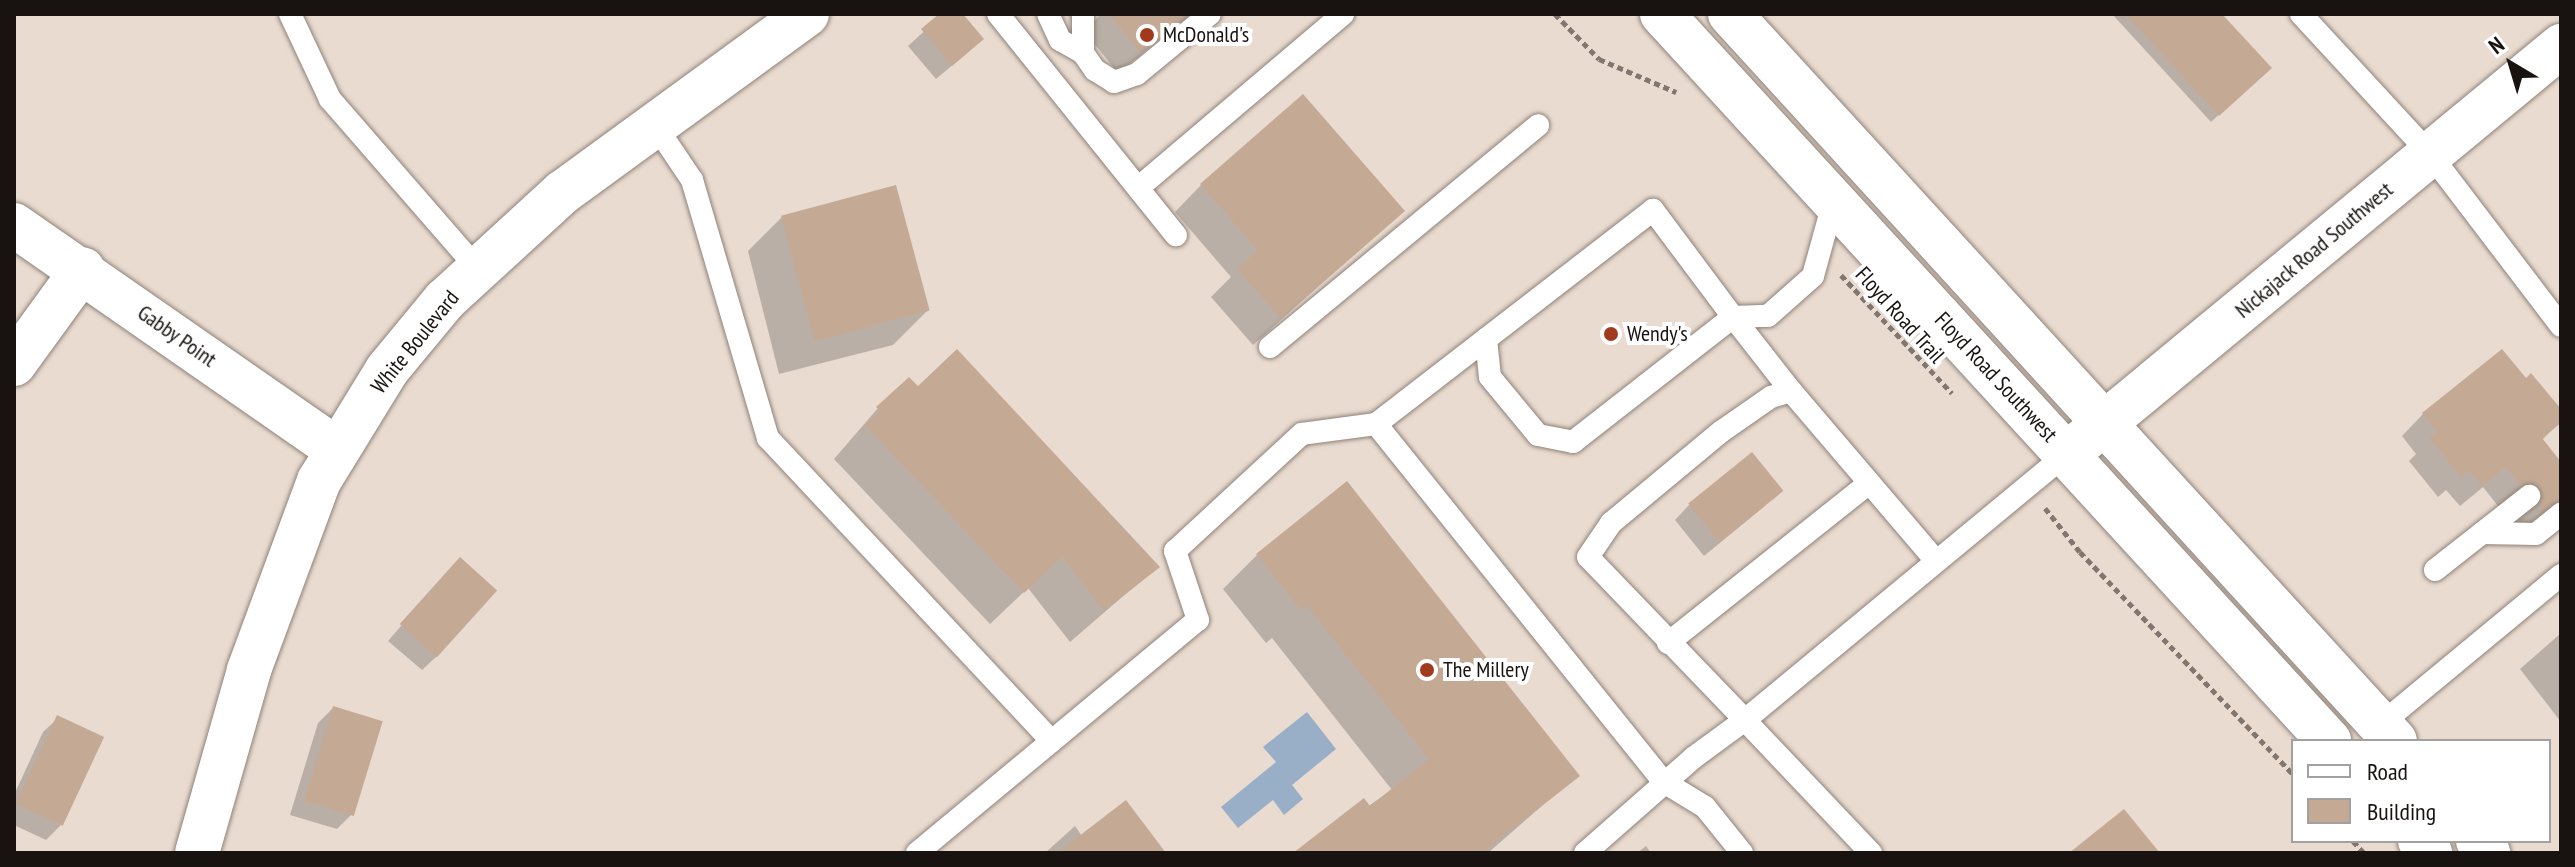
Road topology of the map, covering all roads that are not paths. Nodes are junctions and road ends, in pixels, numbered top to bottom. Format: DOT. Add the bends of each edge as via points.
graph roads {
  1 [pos="290,14"];
  2 [pos="807,14"];
  3 [pos="998,14"];
  4 [pos="1048,14"];
  5 [pos="1083,14"];
  6 [pos="1210,14"];
  7 [pos="1343,14"];
  8 [pos="1662,14"];
  9 [pos="1730,14"];
  10 [pos="2301,14"];
  11 [pos="2561,46"];
  12 [pos="1083,53"];
  13 [pos="655,125"];
  14 [pos="1538,125"];
  15 [pos="2430,154"];
  16 [pos="1138,188"];
  17 [pos="1834,200"];
  18 [pos="14,225"];
  19 [pos="1176,235"];
  20 [pos="83,269"];
  21 [pos="478,269"];
  22 [pos="1733,317"];
  23 [pos="2561,326"];
  24 [pos="1486,339"];
  25 [pos="1270,347"];
  26 [pos="14,364"];
  27 [pos="1791,391"];
  28 [pos="2105,423"];
  29 [pos="1376,424"];
  30 [pos="338,450"];
  31 [pos="2067,454"];
  32 [pos="1868,484"];
  33 [pos="2529,496"];
  34 [pos="2561,514"];
  35 [pos="2482,533"];
  36 [pos="1936,561"];
  37 [pos="2435,570"];
  38 [pos="2561,575"];
  39 [pos="1668,643"];
  40 [pos="1745,720"];
  41 [pos="2388,732"];
  42 [pos="2327,739"];
  43 [pos="1052,741"];
  44 [pos="1664,782"];
  45 [pos="197,853"];
  46 [pos="917,853"];
  47 [pos="1585,853"];
  48 [pos="1742,853"];
  49 [pos="1871,853"];
  1 -- 21 [label="lane" via="330,99"];
  2 -- 13 [label="street, White Boulevard"];
  3 -- 16 [label="lane"];
  4 -- 12 [label="lane" via="1060,40"];
  5 -- 12 [label="lane"];
  6 -- 12 [label="lane" via="1137,74 1114,82 1095,70"];
  7 -- 16 [label="lane"];
  8 -- 17 [label="street, Floyd Road Southwest"];
  9 -- 28 [label="street"];
  10 -- 15 [label="lane"];
  11 -- 15 [label="street, Nickajack Road Southwest"];
  13 -- 21 [label="street, White Boulevard" via="563,192"];
  13 -- 43 [label="lane" via="692,180 768,438"];
  14 -- 25 [label="lane"];
  15 -- 23 [label="lane"];
  15 -- 28 [label="street, Nickajack Road Southwest"];
  16 -- 19 [label="lane"];
  17 -- 22 [label="lane" via="1823,254 1795,297 1768,316"];
  17 -- 31 [label="street, Floyd Road Southwest"];
  18 -- 20 [label="street, Gabby Point"];
  20 -- 26 [label="street"];
  20 -- 30 [label="street, Gabby Point"];
  21 -- 30 [label="street, White Boulevard" via="387,370"];
  22 -- 24 [label="lane" via="1653,210"];
  22 -- 24 [label="lane" via="1573,442 1538,435 1490,377"];
  22 -- 27 [label="lane"];
  24 -- 29 [label="lane"];
  27 -- 32 [label="lane"];
  27 -- 39 [label="lane" via="1771,397 1722,431 1594,543 1588,557"];
  28 -- 31 [label="street, Nickajack Road Southwest"];
  28 -- 41 [label="street"];
  29 -- 43 [label="lane" via="1302,434 1175,551 1198,620"];
  29 -- 44 [label="lane"];
  30 -- 45 [label="street, White Boulevard" via="319,481 249,670"];
  31 -- 36 [label="lane"];
  31 -- 42 [label="street, Floyd Road Southwest"];
  32 -- 36 [label="lane"];
  32 -- 39 [label="lane"];
  33 -- 35 [label="lane"];
  34 -- 35 [label="lane" via="2536,534"];
  35 -- 37 [label="lane"];
  36 -- 40 [label="lane"];
  38 -- 41 [label="lane"];
  39 -- 40 [label="lane"];
  40 -- 44 [label="lane"];
  40 -- 49 [label="lane"];
  43 -- 46 [label="lane"];
  44 -- 47 [label="lane"];
  44 -- 48 [label="lane" via="1705,807"];
}
